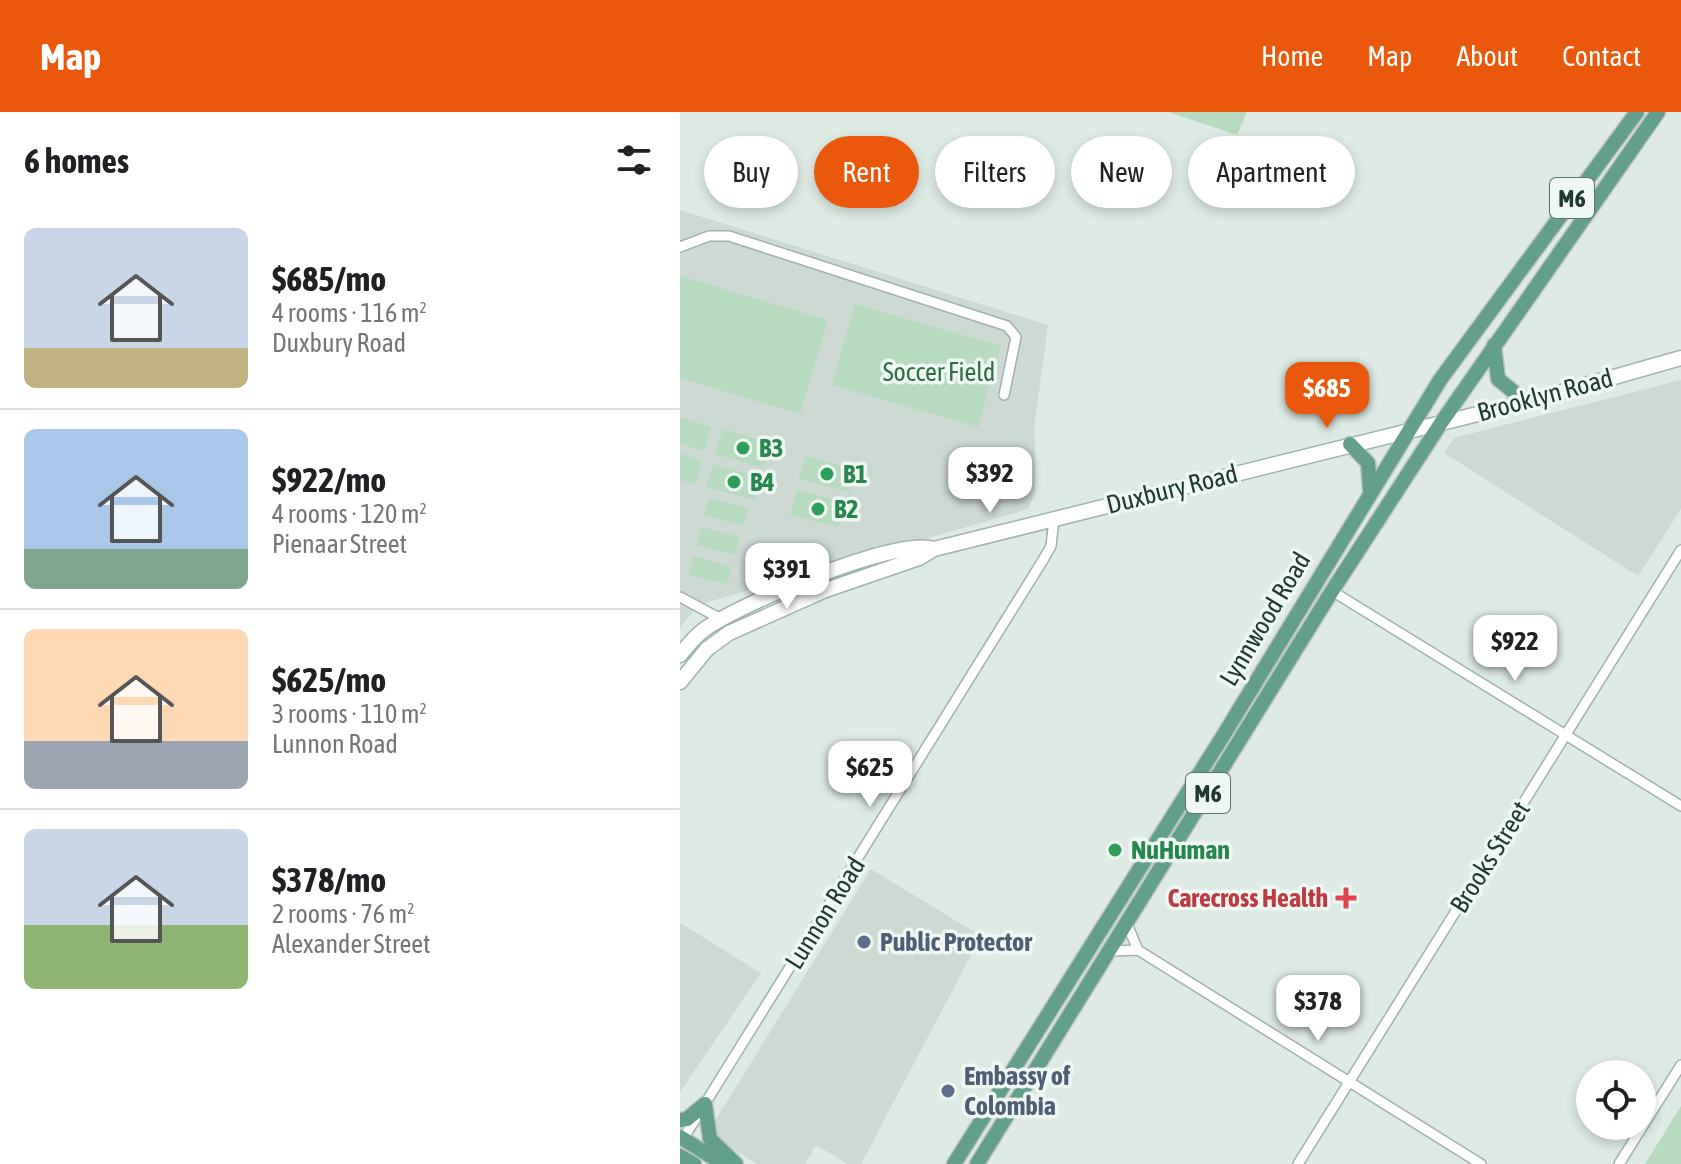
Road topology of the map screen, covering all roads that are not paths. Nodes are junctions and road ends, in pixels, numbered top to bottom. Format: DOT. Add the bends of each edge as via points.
graph roads {
  1 [pos="1637,112"];
  2 [pos="1658,112"];
  3 [pos="680,247"];
  4 [pos="1494,345"];
  5 [pos="1681,358"];
  6 [pos="1004,395"];
  7 [pos="1526,402"];
  8 [pos="1441,423"];
  9 [pos="1409,429"];
  10 [pos="1350,444"];
  11 [pos="1370,490"];
  12 [pos="1054,519"];
  13 [pos="934,549"];
  14 [pos="1681,550"];
  15 [pos="1332,591"];
  16 [pos="680,597"];
  17 [pos="1297,613"];
  18 [pos="721,619"];
  19 [pos="687,659"];
  20 [pos="680,674"];
  21 [pos="680,682"];
  22 [pos="1567,734"];
  23 [pos="1681,806"];
  24 [pos="1127,924"];
  25 [pos="1138,950"];
  26 [pos="1111,951"];
  27 [pos="1681,1065"];
  28 [pos="1350,1082"];
  29 [pos="705,1104"];
  30 [pos="680,1120"];
  31 [pos="682,1138"];
  32 [pos="680,1156"];
  33 [pos="694,1164"];
  34 [pos="707,1164"];
  35 [pos="723,1164"];
  36 [pos="736,1164"];
  37 [pos="954,1164"];
  38 [pos="977,1164"];
  39 [pos="1298,1164"];
  40 [pos="1481,1164"];
  41 [pos="1619,1164"];
  1 -- 9 [label="main road, Lynnwood Road / M6"];
  2 -- 4 [label="main road, Lynnwood Road / M6"];
  3 -- 6 [label="street" via="709,236 729,236 1007,326 1016,337"];
  4 -- 7 [label="main road" via="1498,379"];
  4 -- 8 [label="main road, Lynnwood Road / M6"];
  5 -- 7 [label="main road, Brooklyn Road"];
  7 -- 8 [label="main road, Brooklyn Road"];
  8 -- 9 [label="main road, Brooklyn Road"];
  8 -- 15 [label="main road, Lynnwood Road / M6"];
  9 -- 10 [label="main road, Duxbury Road"];
  9 -- 11 [label="main road, Lynnwood Road / M6"];
  10 -- 11 [label="main road" via="1368,463"];
  10 -- 12 [label="main road, Duxbury Road"];
  11 -- 17 [label="main road, Lynnwood Road / M6"];
  12 -- 13 [label="main road, Duxbury Road"];
  12 -- 29 [label="street, Lunnon Road" via="1051,546 1043,560"];
  13 -- 18 [label="main road, Duxbury Road" via="914,546 875,556"];
  13 -- 19 [label="main road, Duxbury Road" via="823,591 729,633"];
  14 -- 22 [label="street, Brooks Street"];
  15 -- 17 [label="main road" via="1322,590"];
  15 -- 22 [label="street"];
  15 -- 24 [label="main road, Lynnwood Road / M6"];
  16 -- 18 [label="street"];
  17 -- 37 [label="main road, Lynnwood Road / M6"];
  18 -- 19 [label="main road, Duxbury Road" via="696,636"];
  19 -- 20 [label="main road"];
  19 -- 21 [label="main road, Duxbury Road"];
  22 -- 23 [label="street"];
  22 -- 28 [label="street, Brooks Street"];
  24 -- 25 [label="street"];
  24 -- 26 [label="main road, Lynnwood Road / M6"];
  25 -- 26 [label="street"];
  25 -- 28 [label="street"];
  26 -- 38 [label="main road, Lynnwood Road / M6"];
  27 -- 41 [label="street"];
  28 -- 39 [label="street, Brooks Street"];
  28 -- 40 [label="street"];
  29 -- 30 [label="main road"];
  29 -- 31 [label="street, Lunnon Road"];
  29 -- 36 [label="main road" via="710,1139"];
  31 -- 34 [label="main road"];
  31 -- 35 [label="main road"];
  32 -- 33 [label="main road"];
}
